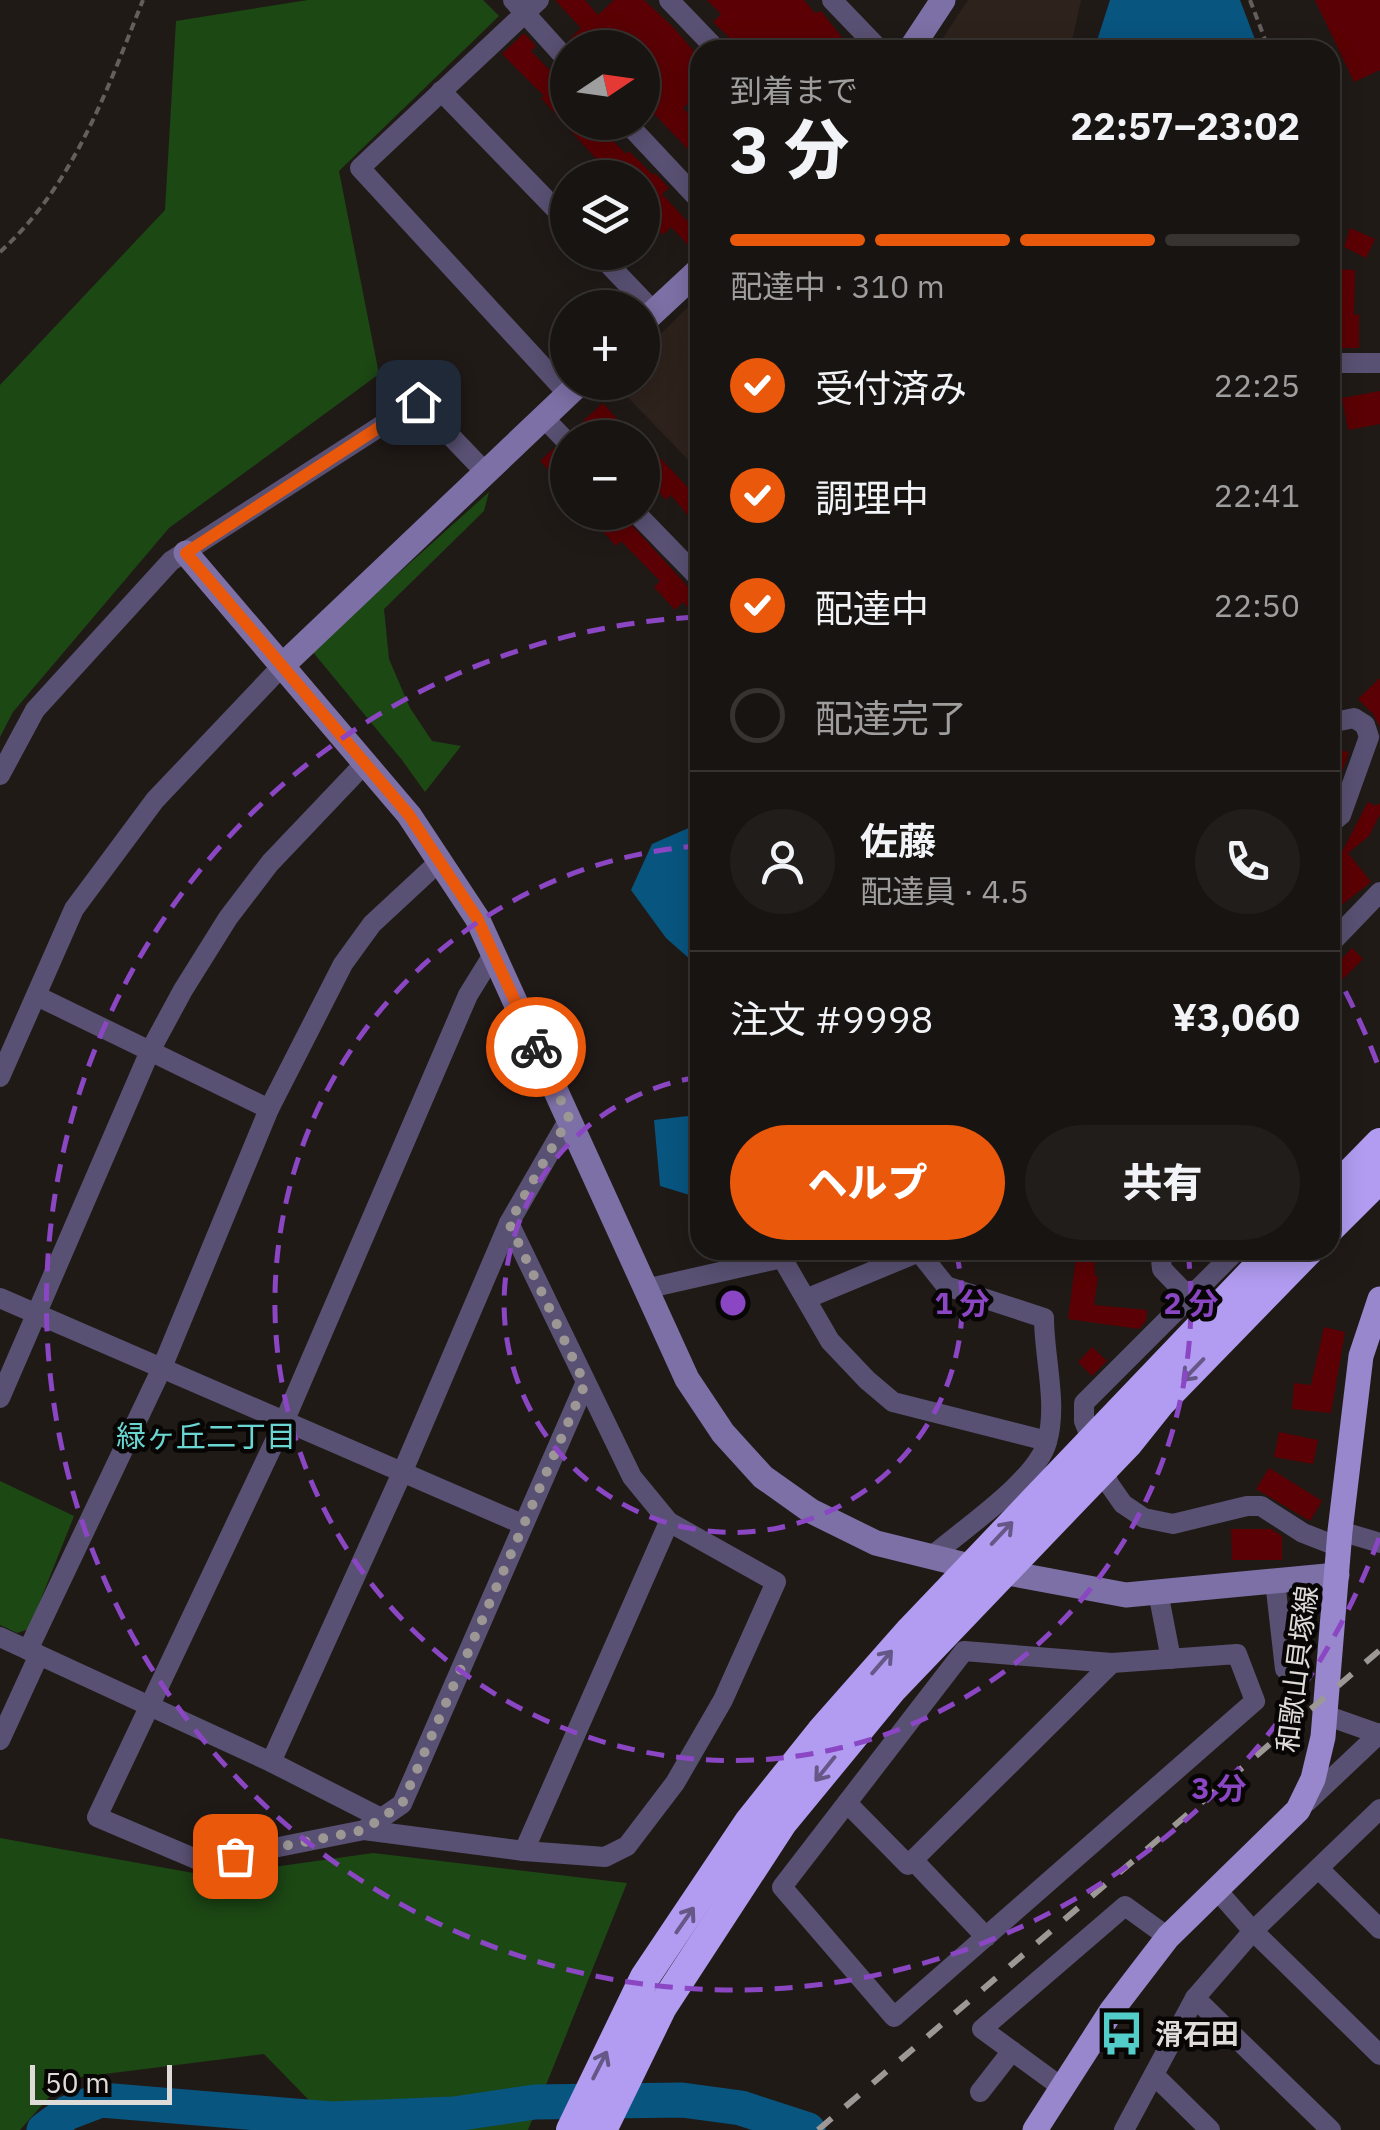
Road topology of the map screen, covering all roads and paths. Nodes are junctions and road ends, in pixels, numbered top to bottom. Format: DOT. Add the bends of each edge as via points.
graph roads {
  1 [pos="143,0"];
  2 [pos="669,0"];
  3 [pos="832,0"];
  4 [pos="943,0"];
  5 [pos="1250,0"];
  6 [pos="525,5"];
  7 [pos="550,38"];
  8 [pos="707,40"];
  9 [pos="870,40"];
  10 [pos="917,40"];
  11 [pos="1266,40"];
  12 [pos="441,91"];
  13 [pos="643,140"];
  14 [pos="690,190"];
  15 [pos="550,203"];
  16 [pos="0,252"];
  17 [pos="610,270"];
  18 [pos="690,278"];
  19 [pos="626,290"];
  20 [pos="660,307"];
  21 [pos="1340,362"];
  22 [pos="550,363"];
  23 [pos="1380,363"];
  24 [pos="562,400"];
  25 [pos="544,418"];
  26 [pos="550,424"];
  27 [pos="487,474"];
  28 [pos="652,530"];
  29 [pos="186,553"];
  30 [pos="690,569"];
  31 [pos="284,664"];
  32 [pos="1340,722"];
  33 [pos="365,763"];
  34 [pos="0,775"];
  35 [pos="1340,816"];
  36 [pos="441,860"];
  37 [pos="1380,892"];
  38 [pos="1340,934"];
  39 [pos="494,954"];
  40 [pos="38,996"];
  41 [pos="150,1051"];
  42 [pos="0,1077"];
  43 [pos="269,1109"];
  44 [pos="569,1118"];
  45 [pos="1380,1143"];
  46 [pos="1380,1178"];
  47 [pos="1340,1184"];
  48 [pos="1340,1218"];
  49 [pos="509,1223"];
  50 [pos="773,1260"];
  51 [pos="783,1260"];
  52 [pos="900,1260"];
  53 [pos="925,1260"];
  54 [pos="1161,1260"];
  55 [pos="1227,1260"];
  56 [pos="1264,1260"];
  57 [pos="1299,1260"];
  58 [pos="645,1288"];
  59 [pos="0,1298"];
  60 [pos="808,1298"];
  61 [pos="1190,1298"];
  62 [pos="1378,1310"];
  63 [pos="37,1314"];
  64 [pos="160,1370"];
  65 [pos="585,1384"];
  66 [pos="0,1398"];
  67 [pos="284,1422"];
  68 [pos="1048,1441"];
  69 [pos="402,1474"];
  70 [pos="669,1522"];
  71 [pos="522,1524"];
  72 [pos="1340,1539"];
  73 [pos="1380,1543"];
  74 [pos="932,1556"];
  75 [pos="1338,1575"];
  76 [pos="1275,1581"];
  77 [pos="1158,1592"];
  78 [pos="0,1637"];
  79 [pos="924,1637"];
  80 [pos="34,1652"];
  81 [pos="1171,1658"];
  82 [pos="1112,1663"];
  83 [pos="1285,1669"];
  84 [pos="148,1705"];
  85 [pos="1326,1715"];
  86 [pos="1379,1733"];
  87 [pos="0,1740"];
  88 [pos="271,1762"];
  89 [pos="846,1803"];
  90 [pos="1380,1809"];
  91 [pos="1298,1810"];
  92 [pos="373,1824"];
  93 [pos="524,1851"];
  94 [pos="913,1860"];
  95 [pos="1318,1869"];
  96 [pos="1216,1889"];
  97 [pos="1380,1929"];
  98 [pos="1254,1931"];
  99 [pos="986,1937"];
  100 [pos="1168,1937"];
  101 [pos="1195,1998"];
  102 [pos="647,2004"];
  103 [pos="1012,2051"];
  104 [pos="1380,2055"];
  105 [pos="1154,2074"];
  106 [pos="1064,2089"];
  107 [pos="980,2092"];
  108 [pos="1320,2127"];
  109 [pos="570,2130"];
  110 [pos="602,2130"];
  111 [pos="1035,2130"];
  112 [pos="1124,2130"];
  113 [pos="1210,2130"];
  1 -- 16 [label="path" via="74,160"];
  2 -- 8 [label="street"];
  3 -- 9 [label="street"];
  4 -- 10 [label="street"];
  5 -- 11 [label="path"];
  6 -- 7 [label="street"];
  6 -- 12 [label="street"];
  12 -- 15 [label="street"];
  12 -- 22 [label="street" via="360,168"];
  13 -- 14 [label="street"];
  17 -- 19 [label="street"];
  18 -- 20 [label="street"];
  21 -- 23 [label="street"];
  24 -- 25 [label="street"];
  25 -- 26 [label="street"];
  25 -- 27 [label="street"];
  27 -- 29 [label="street" via="418,402"];
  27 -- 31 [label="street"];
  28 -- 30 [label="street"];
  29 -- 31 [label="street"];
  29 -- 34 [label="street" via="171,561 35,710"];
  31 -- 33 [label="street"];
  31 -- 40 [label="street" via="123,842 74,909"];
  32 -- 35 [label="street" via="1354,718 1370,737"];
  33 -- 36 [label="street"];
  33 -- 41 [label="street" via="228,918"];
  36 -- 39 [label="street"];
  36 -- 43 [label="street" via="372,924 343,964"];
  37 -- 38 [label="street"];
  39 -- 44 [label="street"];
  39 -- 67 [label="street" via="468,996"];
  40 -- 41 [label="street"];
  40 -- 42 [label="street"];
  41 -- 43 [label="street"];
  41 -- 63 [label="street"];
  43 -- 64 [label="street"];
  44 -- 49 [label="street"];
  44 -- 58 [label="street"];
  45 -- 47 [label="highway"];
  46 -- 48 [label="highway"];
  49 -- 65 [label="street"];
  49 -- 69 [label="street"];
  50 -- 58 [label="street"];
  51 -- 60 [label="street"];
  52 -- 60 [label="street"];
  53 -- 68 [label="street" via="946,1286 1044,1318"];
  54 -- 61 [label="street"];
  55 -- 61 [label="street"];
  79 -- 56 [label="highway, one-way" via="1118,1411"];
  57 -- 79 [label="highway, one-way" via="1128,1442"];
  58 -- 74 [label="street" via="687,1379 763,1476 811,1511 876,1543"];
  59 -- 63 [label="street"];
  60 -- 68 [label="street" via="830,1341 893,1402"];
  61 -- 72 [label="street" via="1084,1403 1084,1422 1108,1484 1144,1518 1173,1524 1261,1506 1303,1533"];
  62 -- 72 [label="main road, 和歌山貝塚線" via="1361,1356"];
  63 -- 64 [label="street"];
  63 -- 66 [label="street"];
  64 -- 67 [label="street"];
  64 -- 80 [label="street"];
  65 -- 70 [label="street" via="632,1477"];
  65 -- 71 [label="street"];
  67 -- 69 [label="street"];
  67 -- 84 [label="street"];
  68 -- 74 [label="street" via="1035,1469"];
  69 -- 71 [label="street"];
  69 -- 88 [label="street"];
  70 -- 93 [label="street"];
  70 -- 93 [label="street" via="776,1582 716,1713 676,1783 627,1846 606,1857"];
  71 -- 92 [label="street" via="402,1804"];
  72 -- 73 [label="street"];
  72 -- 75 [label="main road, 和歌山貝塚線"];
  74 -- 77 [label="street" via="1082,1588"];
  75 -- 76 [label="street"];
  75 -- 85 [label="main road, 和歌山貝塚線"];
  76 -- 77 [label="street"];
  76 -- 83 [label="street"];
  77 -- 81 [label="street"];
  78 -- 80 [label="street"];
  79 -- 102 [label="highway" via="821,1732 749,1822 644,1977"];
  80 -- 84 [label="street"];
  80 -- 87 [label="street"];
  81 -- 82 [label="street"];
  81 -- 99 [label="street" via="1237,1654 1255,1700"];
  82 -- 89 [label="street" via="964,1651"];
  82 -- 94 [label="street"];
  84 -- 88 [label="street"];
  84 -- 92 [label="street" via="97,1817 202,1862"];
  85 -- 86 [label="street"];
  85 -- 91 [label="main road, 和歌山貝塚線" via="1313,1780"];
  86 -- 91 [label="street"];
  88 -- 92 [label="street"];
  89 -- 94 [label="street" via="908,1865"];
  89 -- 99 [label="street" via="782,1888 894,2017"];
  90 -- 95 [label="street"];
  91 -- 96 [label="main road, 和歌山貝塚線"];
  92 -- 93 [label="street"];
  94 -- 99 [label="street"];
  95 -- 97 [label="street"];
  95 -- 98 [label="street"];
  96 -- 98 [label="street"];
  96 -- 100 [label="main road, 和歌山貝塚線"];
  98 -- 101 [label="street"];
  98 -- 104 [label="street"];
  100 -- 103 [label="street" via="1125,1906 982,2029"];
  100 -- 106 [label="main road, 和歌山貝塚線"];
  101 -- 105 [label="street"];
  101 -- 108 [label="street"];
  109 -- 102 [label="highway, one-way"];
  102 -- 110 [label="highway"];
  103 -- 106 [label="street"];
  103 -- 107 [label="street"];
  105 -- 112 [label="street"];
  105 -- 113 [label="street"];
  106 -- 111 [label="main road, 和歌山貝塚線"];
}
